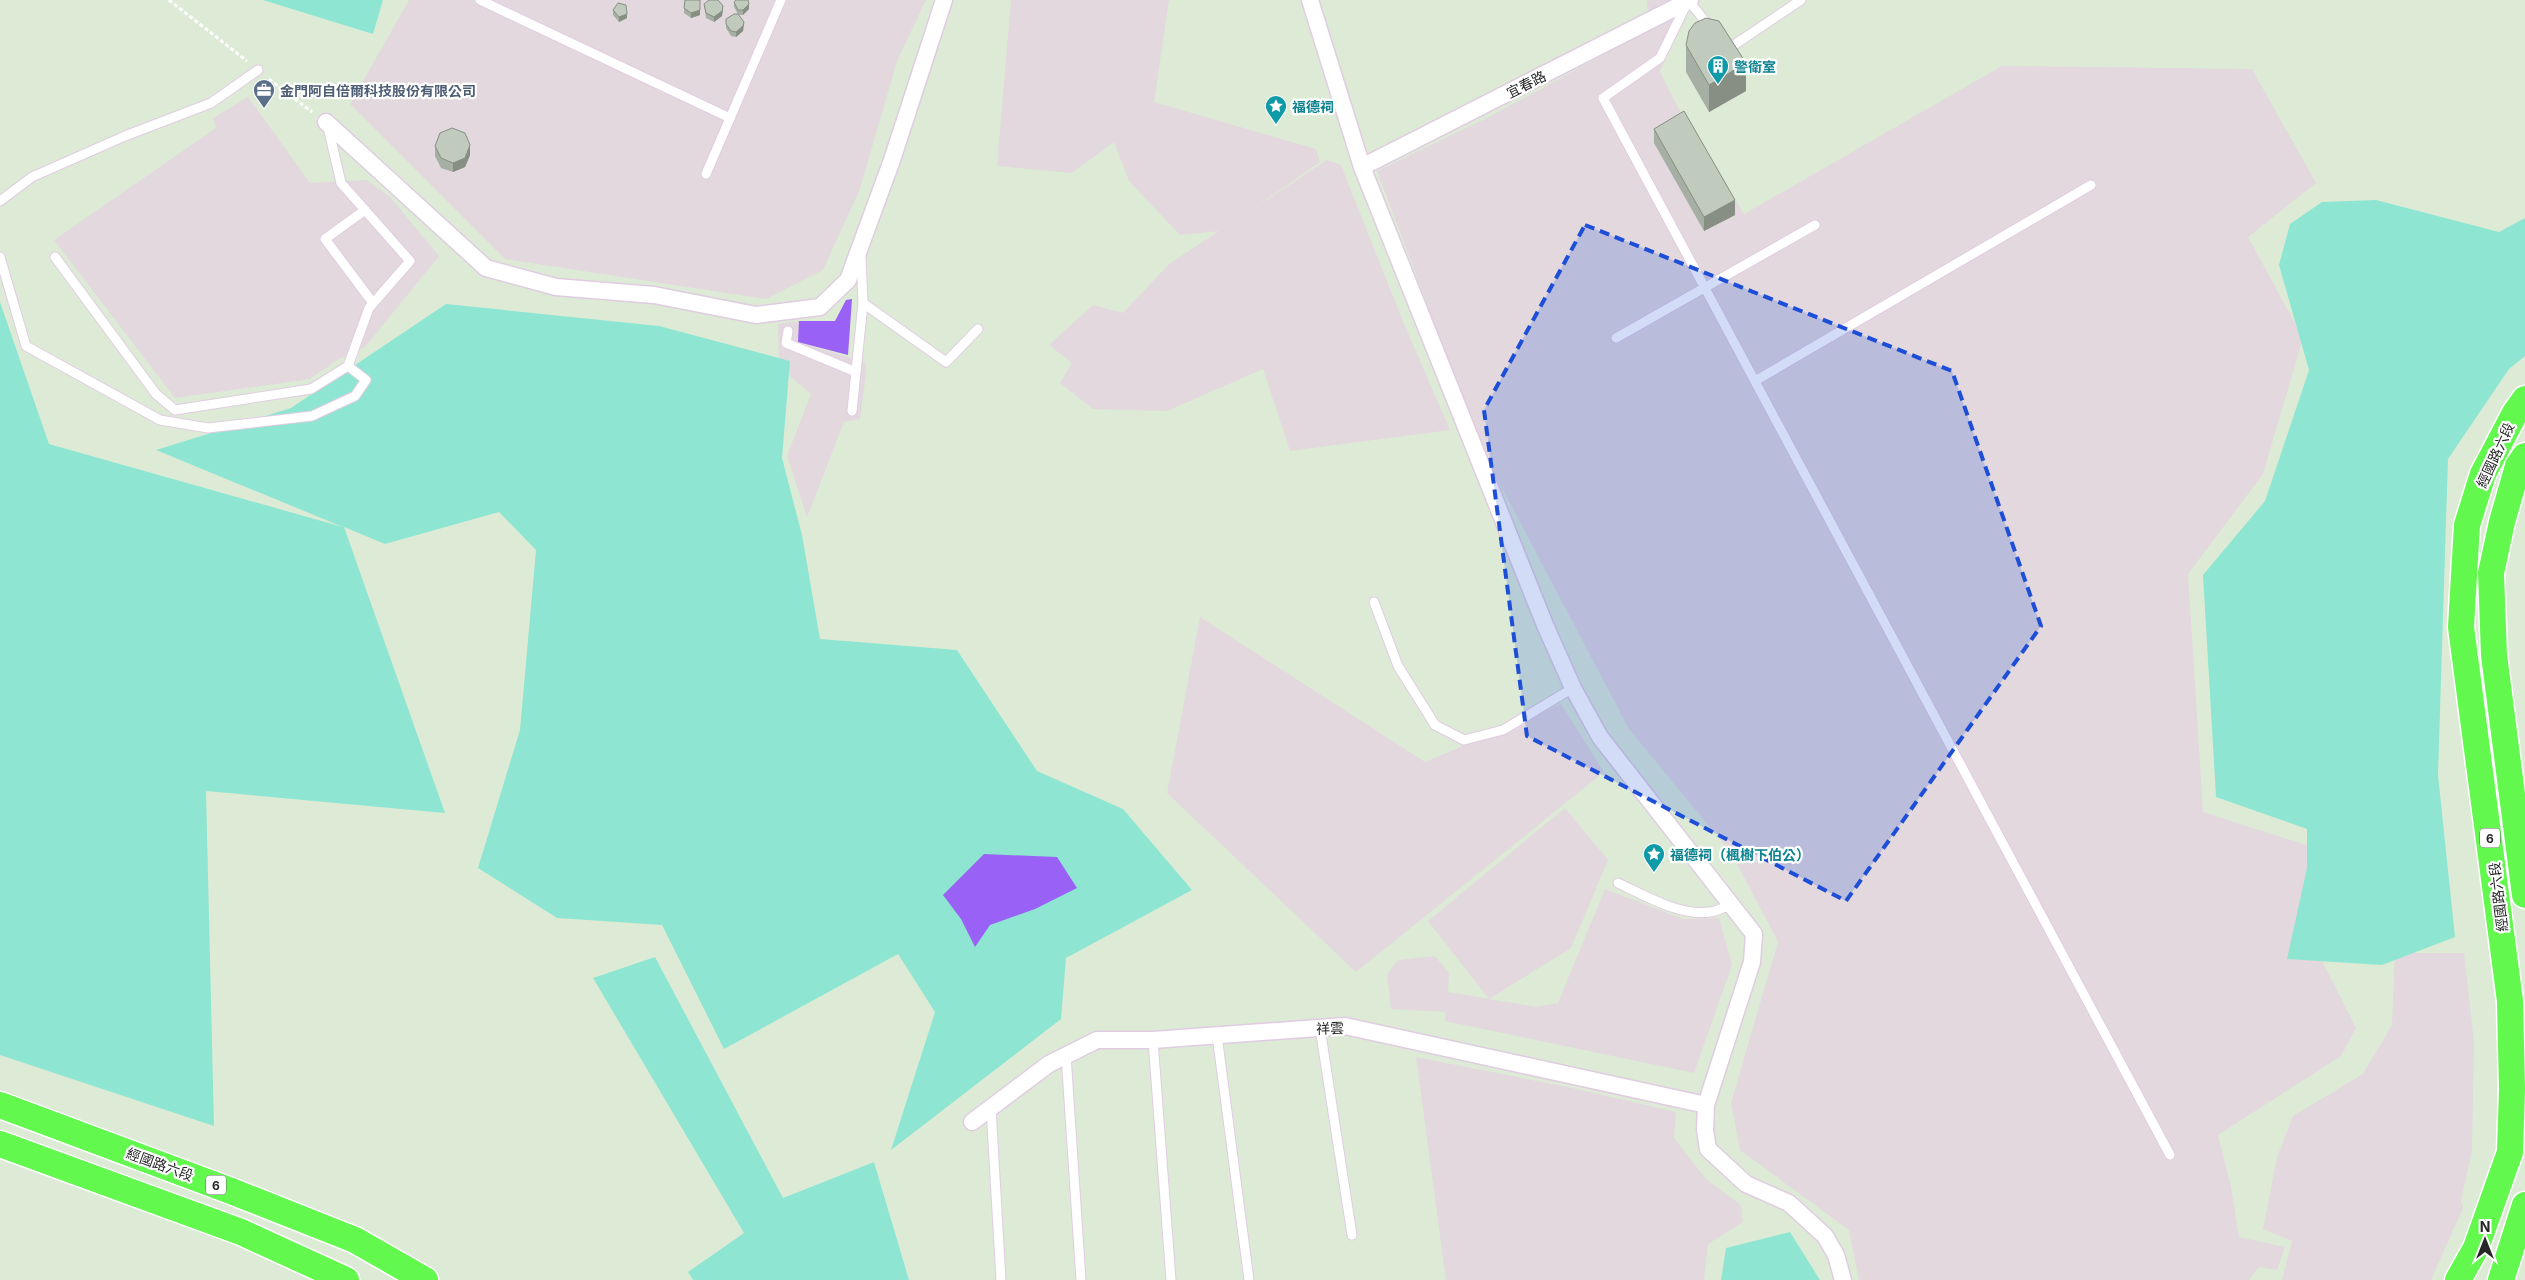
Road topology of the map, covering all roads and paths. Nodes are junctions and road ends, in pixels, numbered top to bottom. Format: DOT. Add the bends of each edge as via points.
graph roads {
  1 [pos="480,0"];
  2 [pos="781,0"];
  3 [pos="944,0"];
  4 [pos="1310,0"];
  5 [pos="1689,0"];
  6 [pos="1801,0"];
  7 [pos="258,70"];
  8 [pos="730,118"];
  9 [pos="326,122"];
  10 [pos="1362,167"];
  11 [pos="706,174"];
  12 [pos="2091,185"];
  13 [pos="0,201"];
  14 [pos="365,210"];
  15 [pos="1815,225"];
  16 [pos="860,247"];
  17 [pos="0,257"];
  18 [pos="55,257"];
  19 [pos="1705,287"];
  20 [pos="374,303"];
  21 [pos="863,303"];
  22 [pos="978,329"];
  23 [pos="788,331"];
  24 [pos="1616,338"];
  25 [pos="348,366"];
  26 [pos="856,372"];
  27 [pos="1755,381"];
  28 [pos="2525,399"];
  29 [pos="852,411"];
  30 [pos="2525,456"];
  31 [pos="1374,602"];
  32 [pos="1573,688"];
  33 [pos="1618,883"];
  34 [pos="2525,895"];
  35 [pos="1732,904"];
  36 [pos="1320,1028"];
  37 [pos="1217,1036"];
  38 [pos="1153,1040"];
  39 [pos="1066,1056"];
  40 [pos="0,1105"];
  41 [pos="1706,1105"];
  42 [pos="991,1108"];
  43 [pos="972,1122"];
  44 [pos="0,1144"];
  45 [pos="2170,1155"];
  46 [pos="2525,1205"];
  47 [pos="1352,1235"];
  48 [pos="346,1280"];
  49 [pos="425,1280"];
  50 [pos="1001,1280"];
  51 [pos="1081,1280"];
  52 [pos="1171,1280"];
  53 [pos="1249,1280"];
  54 [pos="1843,1280"];
  55 [pos="2458,1280"];
  56 [pos="2501,1280"];
  1 -- 8 [label="lane"];
  2 -- 8 [label="lane"];
  3 -- 16 [label="street"];
  4 -- 10 [label="street"];
  5 -- 6 [label="lane" via="1728,49"];
  5 -- 10 [label="street, 宜春路"];
  5 -- 19 [label="lane" via="1660,58 1603,98"];
  7 -- 13 [label="lane" via="211,103 32,177"];
  8 -- 11 [label="lane"];
  9 -- 14 [label="lane" via="341,184"];
  9 -- 16 [label="street" via="486,268 556,287 654,295 756,315 820,307 848,280"];
  10 -- 32 [label="street" via="1544,625"];
  12 -- 27 [label="lane"];
  14 -- 20 [label="lane" via="410,262"];
  14 -- 20 [label="lane" via="325,239"];
  15 -- 19 [label="lane"];
  16 -- 21 [label="lane"];
  17 -- 25 [label="lane" via="26,346 160,420 208,428 312,416 355,396 366,380"];
  18 -- 25 [label="lane" via="156,394 175,410 311,389"];
  19 -- 24 [label="lane"];
  19 -- 27 [label="lane"];
  20 -- 25 [label="lane" via="369,308"];
  21 -- 22 [label="lane" via="946,362"];
  21 -- 26 [label="lane"];
  23 -- 26 [label="lane" via="786,343"];
  26 -- 29 [label="lane"];
  27 -- 45 [label="lane"];
  28 -- 55 [label="main road, 經國路六段 / 6" via="2483,474 2467,525 2461,627 2509,991 2512,1089 2510,1152 2476,1248"];
  30 -- 34 [label="main road, 經國路六段 / 6" via="2515,476 2490,572 2494,655"];
  31 -- 32 [label="lane" via="1398,666 1435,725 1464,740 1503,730"];
  32 -- 35 [label="street" via="1600,737"];
  33 -- 35 [label="lane" via="1664,904 1696,913 1712,912"];
  35 -- 41 [label="street" via="1754,934 1752,962"];
  36 -- 37 [label="street, 祥雲"];
  36 -- 41 [label="street, 祥雲" via="1345,1026"];
  36 -- 47 [label="lane"];
  37 -- 38 [label="street, 祥雲"];
  37 -- 53 [label="lane"];
  38 -- 39 [label="street, 祥雲" via="1097,1040"];
  38 -- 52 [label="lane"];
  39 -- 42 [label="street, 祥雲" via="1049,1064"];
  39 -- 51 [label="lane"];
  40 -- 49 [label="main road, 經國路六段 / 6" via="354,1240"];
  41 -- 54 [label="street" via="1708,1149 1746,1184 1789,1203 1825,1236 1836,1255"];
  42 -- 43 [label="street, 祥雲"];
  42 -- 50 [label="lane"];
  44 -- 48 [label="main road" via="241,1232"];
  46 -- 56 [label="main road"];
}
